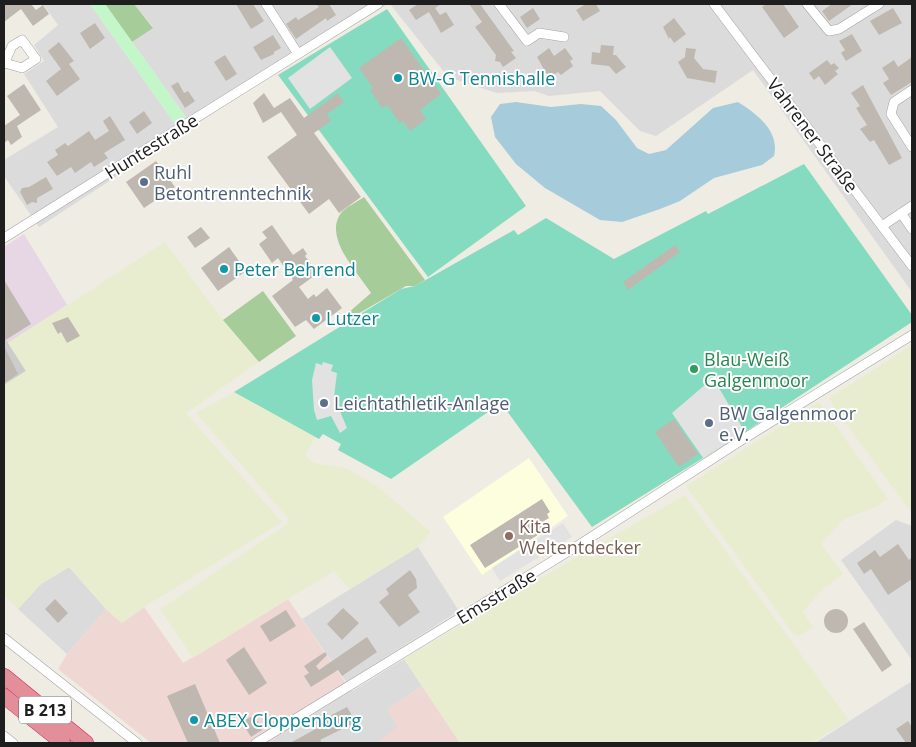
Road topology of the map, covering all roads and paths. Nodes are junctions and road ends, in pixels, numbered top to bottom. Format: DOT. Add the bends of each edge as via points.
graph roads {
  1 [pos="266,4"];
  2 [pos="378,4"];
  3 [pos="499,4"];
  4 [pos="714,4"];
  5 [pos="807,4"];
  6 [pos="879,4"];
  7 [pos="564,37"];
  8 [pos="298,54"];
  9 [pos="912,90"];
  10 [pos="912,147"];
  11 [pos="912,206"];
  12 [pos="901,214"];
  13 [pos="882,226"];
  14 [pos="912,229"];
  15 [pos="4,238"];
  16 [pos="912,266"];
  17 [pos="912,336"];
  18 [pos="7,641"];
  19 [pos="4,652"];
  20 [pos="4,676"];
  21 [pos="4,696"];
  22 [pos="4,736"];
  23 [pos="13,743"];
  24 [pos="62,743"];
  25 [pos="86,743"];
  26 [pos="137,743"];
  27 [pos="256,743"];
  1 -- 8 [label="street"];
  2 -- 8 [label="street, Huntestraße"];
  3 -- 7 [label="street" via="527,41 539,33"];
  4 -- 13 [label="street, Vahrener Straße"];
  5 -- 6 [label="street" via="830,31 839,29"];
  8 -- 15 [label="street, Huntestraße"];
  9 -- 10 [label="street" via="894,102 891,114"];
  11 -- 12 [label="street"];
  12 -- 13 [label="street"];
  12 -- 14 [label="street"];
  13 -- 16 [label="street, Vahrener Straße"];
  17 -- 27 [label="street, Emsstraße"];
  18 -- 19 [label="street"];
  18 -- 26 [label="street"];
  20 -- 25 [label="highway, B 213"];
  21 -- 24 [label="highway, B 213"];
  22 -- 23 [label="street"];
}
